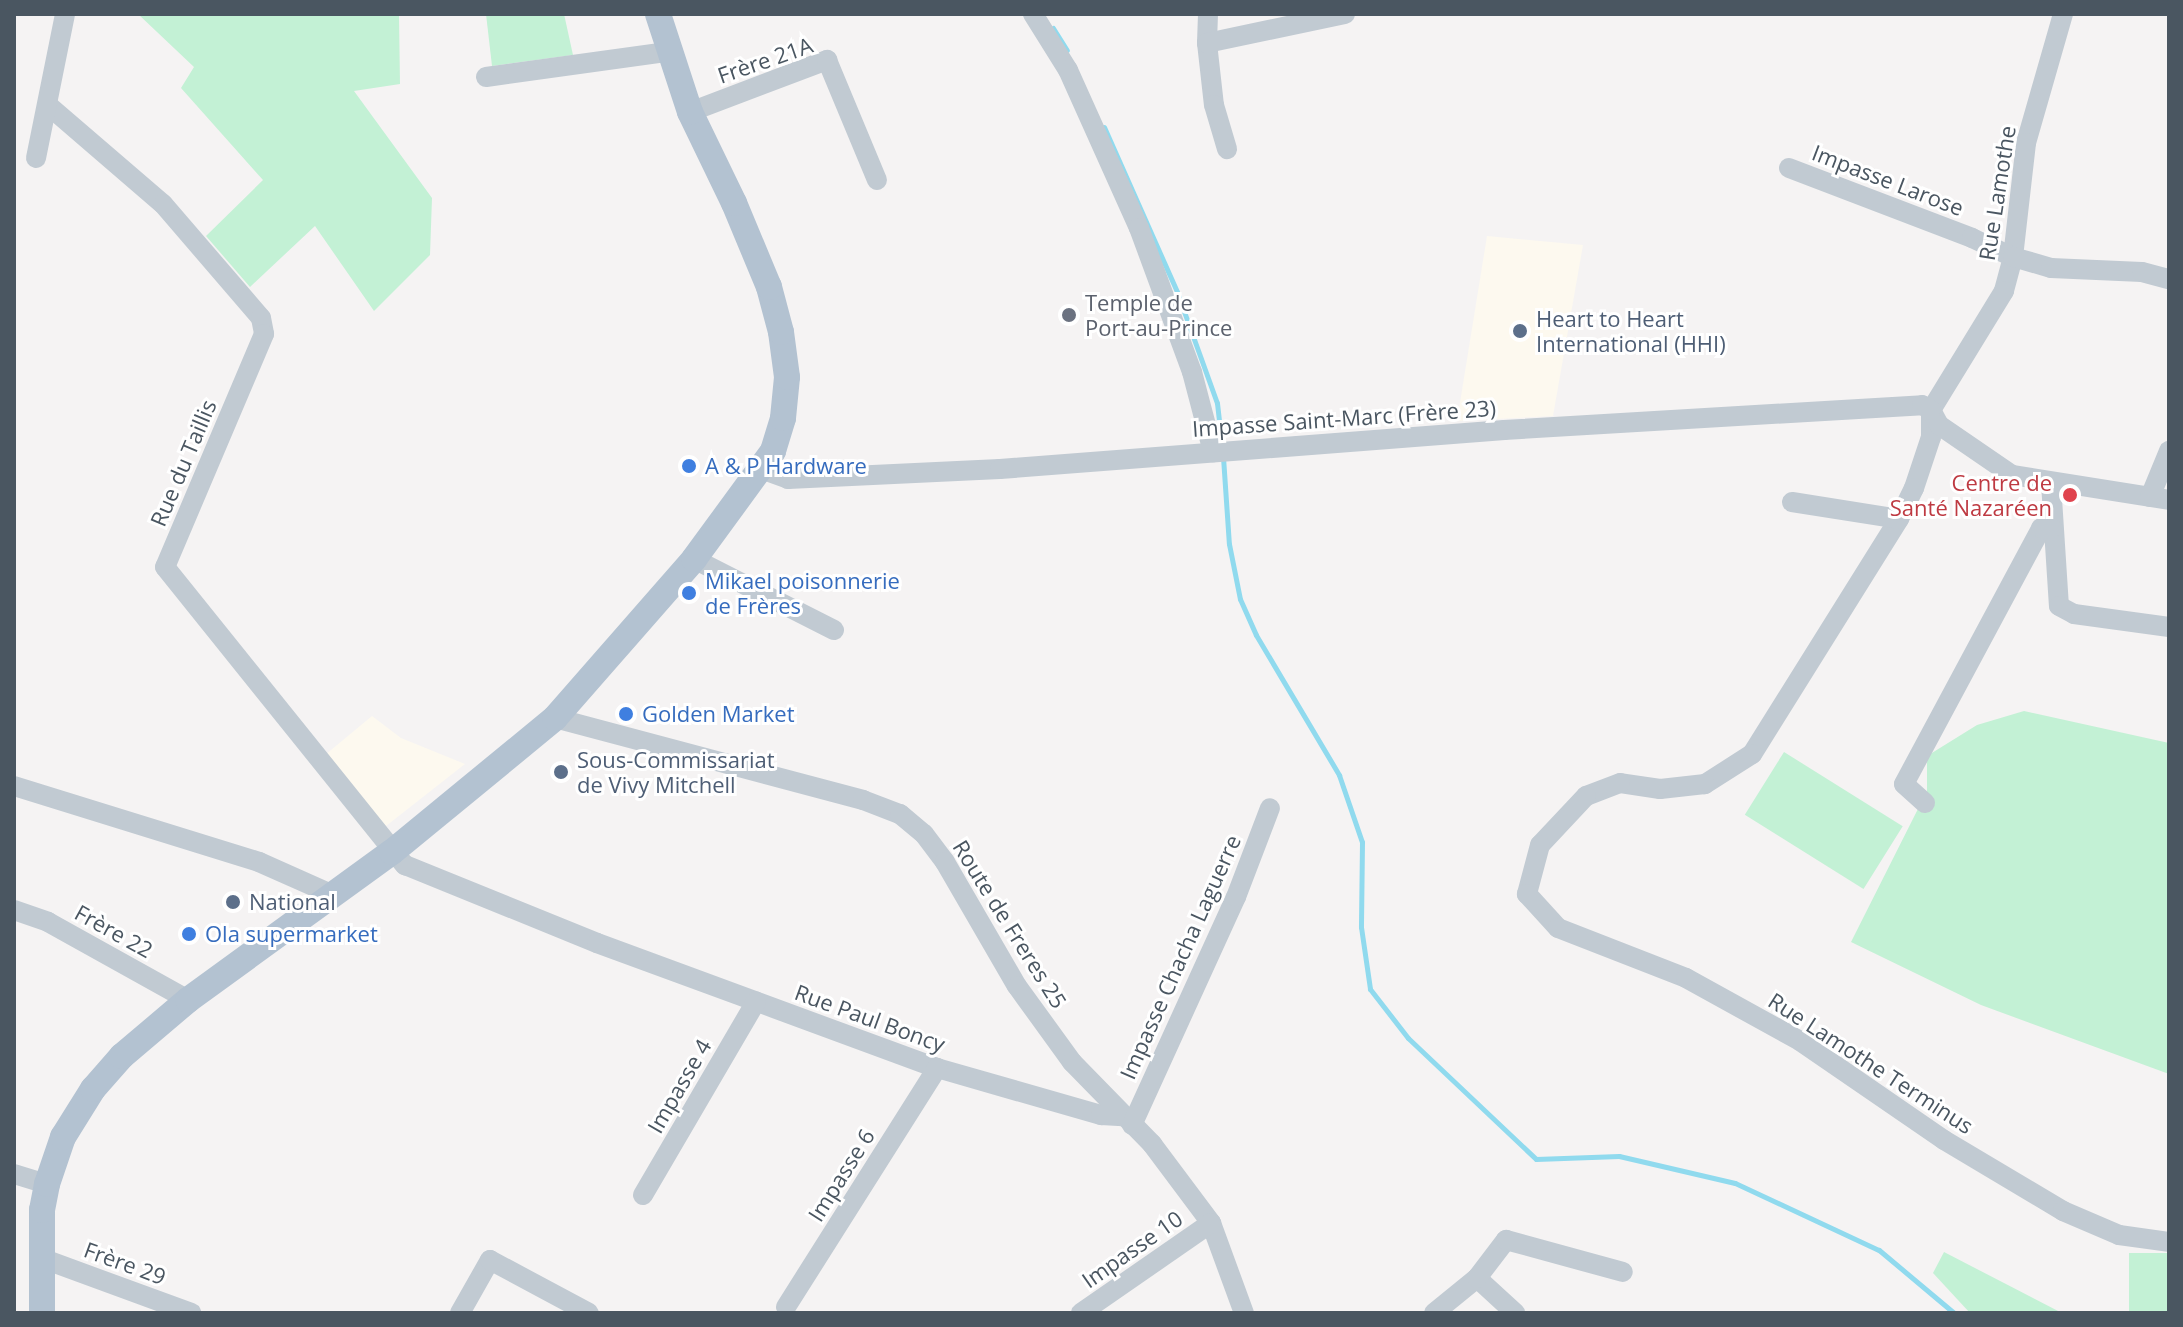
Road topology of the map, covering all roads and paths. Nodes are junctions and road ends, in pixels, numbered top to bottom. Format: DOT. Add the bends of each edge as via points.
graph roads {
  1 [pos="65,14"];
  2 [pos="658,14"];
  3 [pos="1033,14"];
  4 [pos="1208,14"];
  5 [pos="1345,14"];
  6 [pos="2063,14"];
  7 [pos="1207,43"];
  8 [pos="667,52"];
  9 [pos="486,77"];
  10 [pos="49,106"];
  11 [pos="690,112"];
  12 [pos="1227,149"];
  13 [pos="36,158"];
  14 [pos="1789,168"];
  15 [pos="877,180"];
  16 [pos="2013,257"];
  17 [pos="2169,279"];
  18 [pos="1931,410"];
  19 [pos="2169,451"];
  20 [pos="1213,452"];
  21 [pos="761,469"];
  22 [pos="2051,483"];
  23 [pos="2159,498"];
  24 [pos="1792,502"];
  25 [pos="1899,519"];
  26 [pos="2052,528"];
  27 [pos="694,559"];
  28 [pos="2169,627"];
  29 [pos="834,630"];
  30 [pos="555,718"];
  31 [pos="14,786"];
  32 [pos="1925,803"];
  33 [pos="1270,808"];
  34 [pos="392,852"];
  35 [pos="333,895"];
  36 [pos="14,910"];
  37 [pos="188,1000"];
  38 [pos="756,1002"];
  39 [pos="937,1068"];
  40 [pos="1128,1120"];
  41 [pos="14,1174"];
  42 [pos="47,1184"];
  43 [pos="643,1195"];
  44 [pos="1211,1223"];
  45 [pos="2169,1242"];
  46 [pos="41,1258"];
  47 [pos="1623,1272"];
  48 [pos="1477,1278"];
  49 [pos="786,1307"];
  50 [pos="42,1313"];
  51 [pos="191,1313"];
  52 [pos="460,1313"];
  53 [pos="589,1313"];
  54 [pos="1081,1313"];
  55 [pos="1244,1313"];
  56 [pos="1434,1313"];
  57 [pos="1515,1313"];
  1 -- 10 [label="street"];
  2 -- 8 [label="main road"];
  3 -- 20 [label="street" via="1068,70 1139,228 1192,372"];
  4 -- 7 [label="street"];
  5 -- 7 [label="street"];
  6 -- 16 [label="street, Rue Lamothe" via="2026,143"];
  7 -- 12 [label="street" via="1214,105"];
  8 -- 9 [label="street"];
  8 -- 11 [label="main road"];
  10 -- 13 [label="street"];
  10 -- 34 [label="street, Rue du Taillis" via="163,204 261,318 264,334 165,567"];
  11 -- 15 [label="street, Frère 21A" via="827,60"];
  11 -- 21 [label="main road" via="769,287 781,332 787,377 783,418"];
  14 -- 16 [label="street, Impasse Larose"];
  16 -- 17 [label="street, Impasse Larose" via="2051,268 2142,272"];
  16 -- 18 [label="street, Rue Lamothe" via="2004,291"];
  18 -- 20 [label="street, Impasse Saint-Marc (Frère 23)" via="1922,405"];
  18 -- 22 [label="street" via="1939,425 2012,475"];
  18 -- 25 [label="street, Rue Lamothe Terminus" via="1931,437"];
  19 -- 23 [label="street"];
  20 -- 21 [label="street, Impasse Saint-Marc (Frère 23)" via="788,479"];
  21 -- 27 [label="main road"];
  22 -- 23 [label="street"];
  22 -- 26 [label="street"];
  24 -- 25 [label="street"];
  25 -- 45 [label="street, Rue Lamothe Terminus" via="1752,754 1705,784 1660,789 1620,783 1586,796 1540,845 1527,894 1558,928 1686,978 1787,1034 1944,1140 2063,1211 2119,1235"];
  26 -- 28 [label="street" via="2059,606 2065,612"];
  26 -- 32 [label="street" via="2041,528 1904,784"];
  27 -- 29 [label="street"];
  27 -- 30 [label="main road"];
  30 -- 34 [label="main road"];
  30 -- 40 [label="street, Route de Freres 25" via="900,814 945,862 1017,986 1072,1062"];
  31 -- 35 [label="street" via="259,862"];
  33 -- 40 [label="street, Impasse Chacha Laguerre" via="1236,897"];
  34 -- 35 [label="main road"];
  34 -- 38 [label="street, Rue Paul Boncy" via="405,865"];
  35 -- 37 [label="main road"];
  36 -- 37 [label="street, Frère 22" via="48,922"];
  37 -- 42 [label="main road" via="122,1056 93,1089 63,1137"];
  38 -- 39 [label="street, Rue Paul Boncy"];
  38 -- 43 [label="street, Impasse 4"];
  39 -- 40 [label="street, Rue Paul Boncy"];
  39 -- 49 [label="street, Impasse 6"];
  40 -- 44 [label="street"];
  41 -- 42 [label="street"];
  42 -- 46 [label="main road"];
  44 -- 54 [label="street, Impasse 10"];
  44 -- 55 [label="street"];
  46 -- 50 [label="main road"];
  46 -- 51 [label="street, Frère 29"];
  47 -- 48 [label="street" via="1511,1240"];
  48 -- 56 [label="street"];
  48 -- 57 [label="street"];
  52 -- 53 [label="street" via="490,1260"];
}
